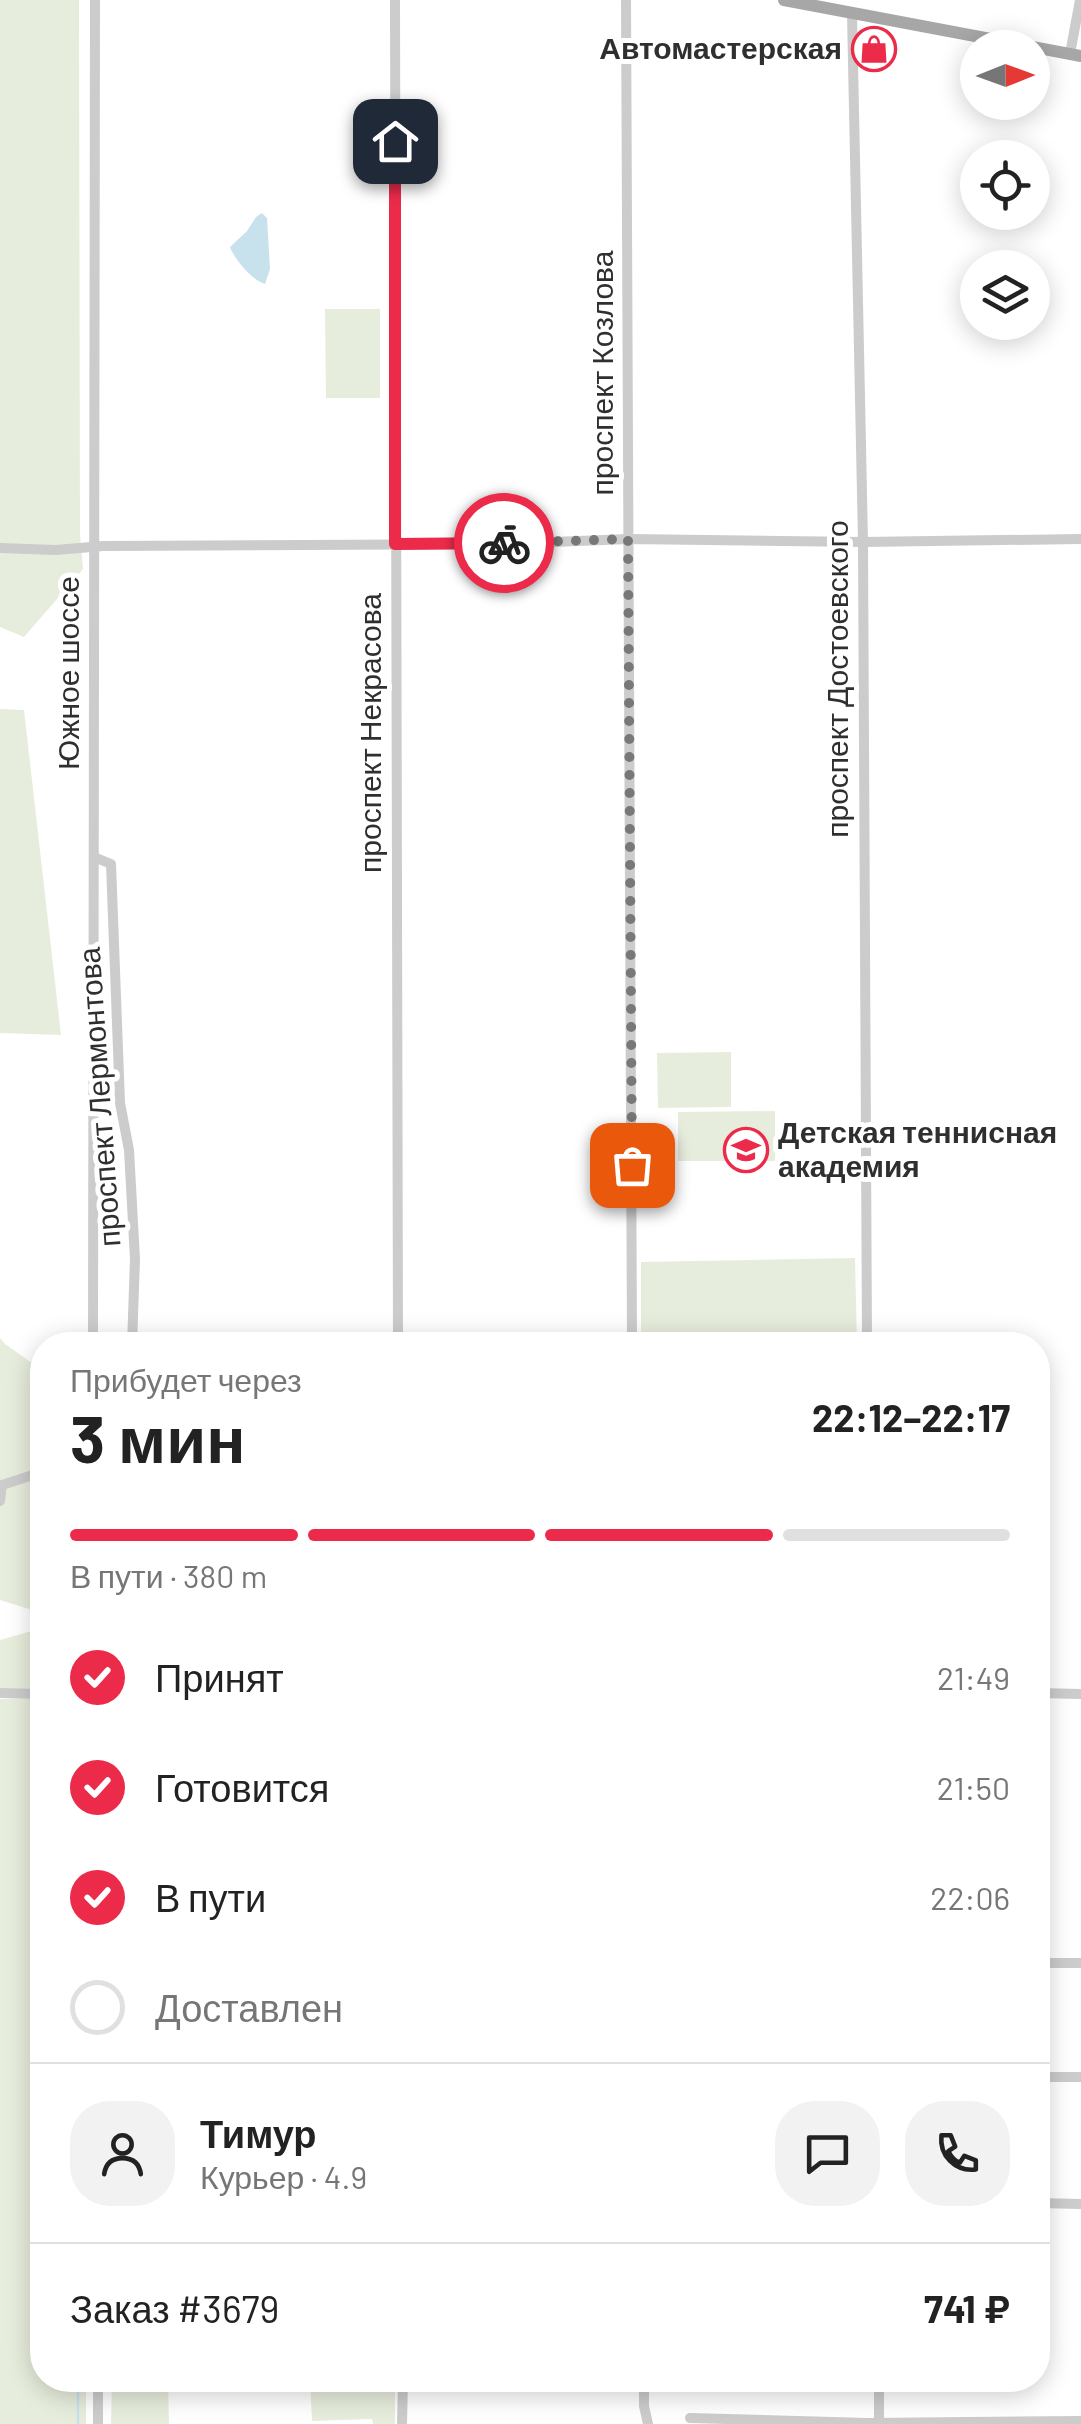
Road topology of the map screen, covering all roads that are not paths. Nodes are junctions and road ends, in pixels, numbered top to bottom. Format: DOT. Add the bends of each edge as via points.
graph roads {
  1 [pos="95,0"];
  2 [pos="395,0"];
  3 [pos="626,0"];
  4 [pos="784,0"];
  5 [pos="1080,0"];
  6 [pos="852,14"];
  7 [pos="1075,55"];
  8 [pos="628,539"];
  9 [pos="1081,539"];
  10 [pos="863,542"];
  11 [pos="395,544"];
  12 [pos="93,546"];
  13 [pos="0,548"];
  14 [pos="94,857"];
  15 [pos="93,1332"];
  16 [pos="132,1332"];
  17 [pos="398,1332"];
  18 [pos="632,1332"];
  19 [pos="867,1332"];
  20 [pos="30,1476"];
  21 [pos="0,1501"];
  22 [pos="0,1693"];
  23 [pos="1050,1693"];
  24 [pos="30,1694"];
  25 [pos="1081,1694"];
  26 [pos="1081,1962"];
  27 [pos="1050,1963"];
  28 [pos="1050,2077"];
  29 [pos="1081,2077"];
  30 [pos="1050,2204"];
  31 [pos="1081,2204"];
  32 [pos="98,2392"];
  33 [pos="403,2392"];
  34 [pos="644,2392"];
  35 [pos="877,2392"];
  36 [pos="690,2418"];
  37 [pos="1081,2421"];
  38 [pos="872,2423"];
  39 [pos="98,2424"];
  40 [pos="402,2424"];
  41 [pos="648,2424"];
  1 -- 12 [label="street, Южное шоссе"];
  2 -- 11 [label="street, проспект Некрасова"];
  3 -- 8 [label="street, проспект Козлова"];
  4 -- 6 [label="main road"];
  5 -- 7 [label="street"];
  6 -- 7 [label="main road"];
  6 -- 10 [label="street, проспект Достоевского"];
  8 -- 10 [label="street"];
  8 -- 11 [label="street"];
  8 -- 18 [label="street, проспект Козлова"];
  9 -- 10 [label="street"];
  10 -- 19 [label="street, проспект Достоевского"];
  11 -- 12 [label="street"];
  11 -- 17 [label="street, проспект Некрасова"];
  12 -- 13 [label="street"];
  12 -- 14 [label="street, Южное шоссе"];
  14 -- 15 [label="street, Южное шоссе"];
  14 -- 16 [label="street, проспект Лермонтова" via="111,864 120,1102 135,1259"];
  20 -- 21 [label="street" via="2,1484"];
  22 -- 24 [label="street"];
  23 -- 25 [label="street"];
  26 -- 27 [label="street"];
  28 -- 29 [label="street"];
  30 -- 31 [label="street"];
  32 -- 39 [label="street"];
  33 -- 40 [label="street"];
  34 -- 41 [label="street"];
  35 -- 38 [label="street"];
  36 -- 38 [label="street"];
  37 -- 38 [label="street"];
}
